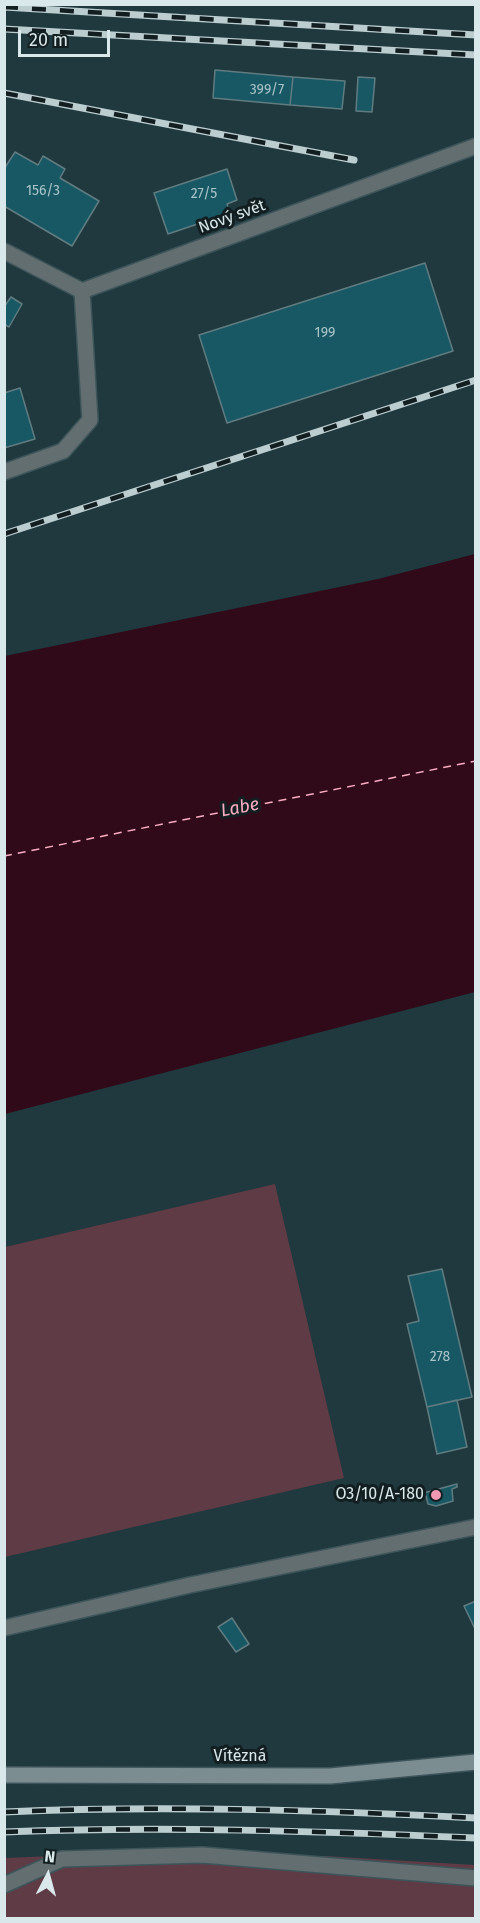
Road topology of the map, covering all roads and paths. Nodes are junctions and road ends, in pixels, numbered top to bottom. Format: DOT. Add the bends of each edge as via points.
graph roads {
  1 [pos="476,146"];
  2 [pos="4,251"];
  3 [pos="82,291"];
  4 [pos="4,472"];
  5 [pos="476,1527"];
  6 [pos="4,1629"];
  7 [pos="476,1762"];
  8 [pos="4,1775"];
  9 [pos="476,1878"];
  10 [pos="4,1885"];
  1 -- 3 [label="street, Nový svět"];
  2 -- 3 [label="street"];
  3 -- 4 [label="street" via="90,420 63,451"];
  5 -- 6 [label="street" via="190,1585"];
  7 -- 8 [label="main road, Vítězná" via="330,1776"];
  9 -- 10 [label="street" via="202,1854 62,1859"];
}
